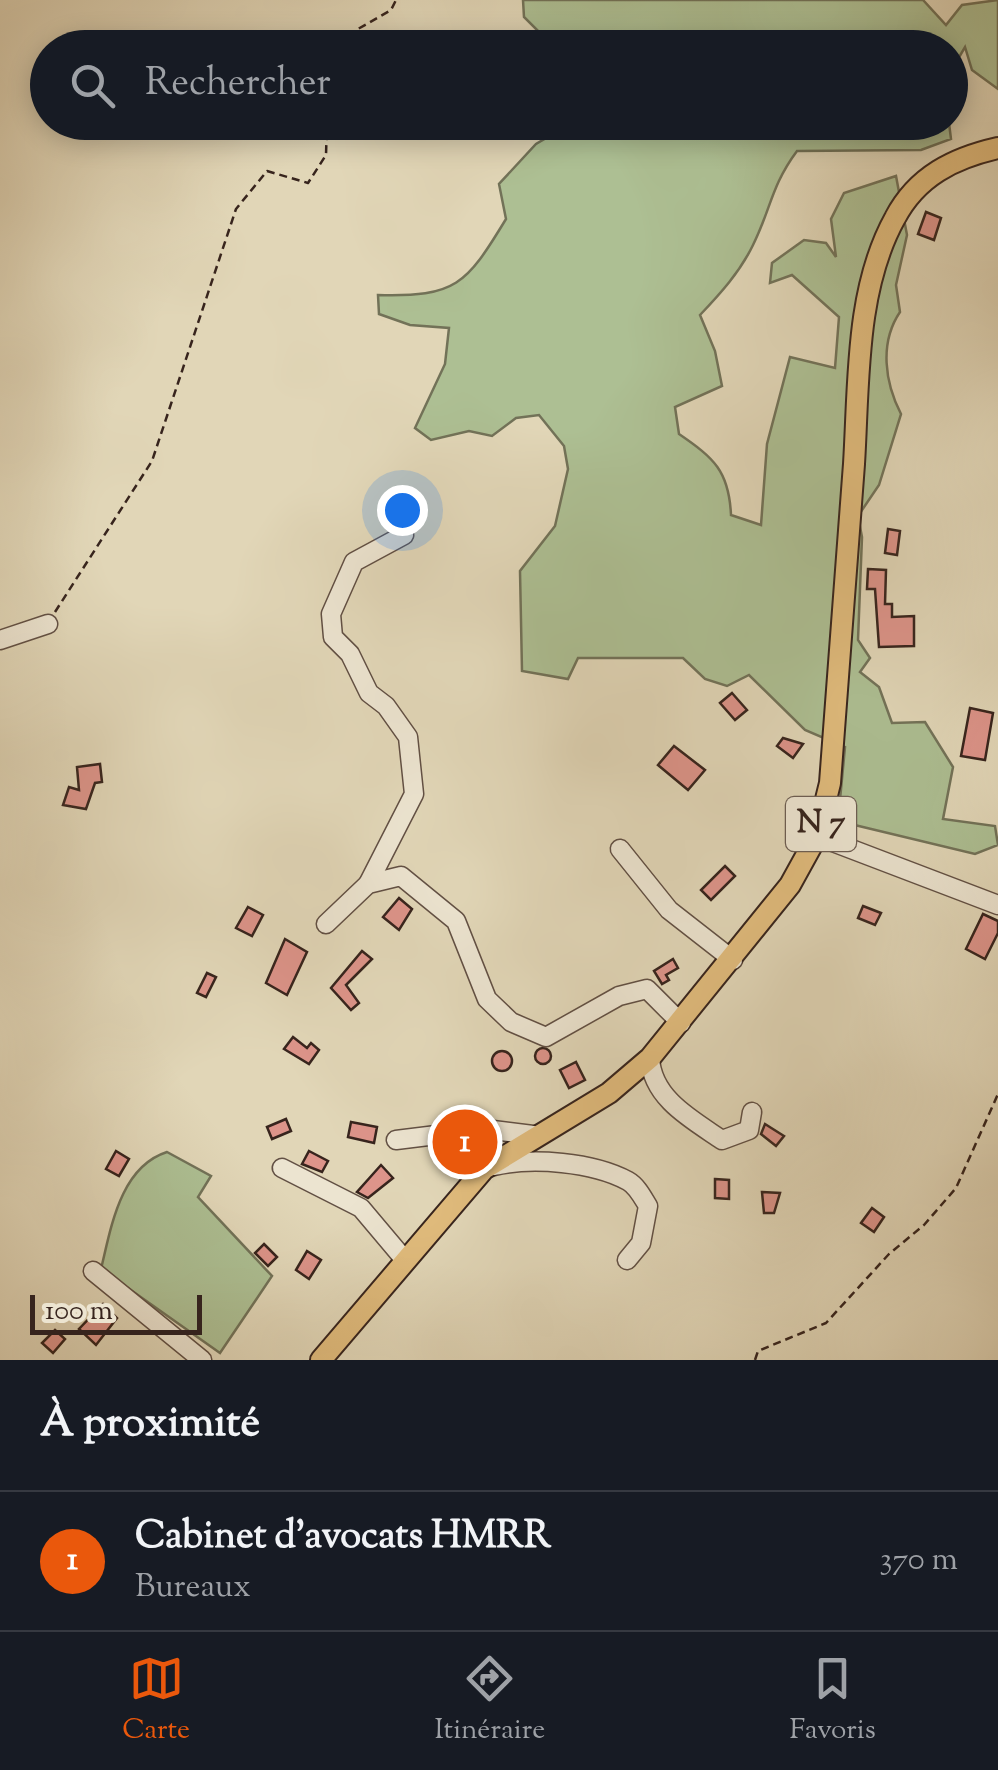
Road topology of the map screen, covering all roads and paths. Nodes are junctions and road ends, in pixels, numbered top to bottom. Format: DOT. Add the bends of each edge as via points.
graph roads {
  1 [pos="396,0"];
  2 [pos="356,30"];
  3 [pos="326,140"];
  4 [pos="998,148"];
  5 [pos="404,535"];
  6 [pos="48,624"];
  7 [pos="0,640"];
  8 [pos="817,836"];
  9 [pos="620,848"];
  10 [pos="368,884"];
  11 [pos="998,905"];
  12 [pos="326,924"];
  13 [pos="733,960"];
  14 [pos="681,1023"];
  15 [pos="650,1058"];
  16 [pos="998,1094"];
  17 [pos="752,1112"];
  18 [pos="533,1135"];
  19 [pos="396,1140"];
  20 [pos="282,1168"];
  21 [pos="484,1168"];
  22 [pos="404,1260"];
  23 [pos="627,1260"];
  24 [pos="93,1271"];
  25 [pos="202,1360"];
  26 [pos="320,1360"];
  27 [pos="754,1360"];
  1 -- 2 [label="path"];
  3 -- 6 [label="path" via="326,154 308,183 267,170 236,209 152,460"];
  4 -- 8 [label="main road, N 7" via="947,164 925,179 896,216 876,264 860,366 830,783"];
  5 -- 10 [label="street" via="354,562 331,614 333,638 408,737 414,794"];
  6 -- 7 [label="street"];
  8 -- 11 [label="street"];
  8 -- 13 [label="main road, N 7" via="790,885"];
  9 -- 13 [label="street" via="669,910"];
  10 -- 12 [label="street"];
  10 -- 14 [label="street" via="401,876 456,921 487,999 511,1022 546,1037 619,996 648,989"];
  13 -- 14 [label="main road, N 7"];
  14 -- 15 [label="main road, N 7"];
  15 -- 17 [label="street" via="651,1077 674,1108 722,1140 749,1130"];
  15 -- 18 [label="main road, N 7" via="609,1093"];
  16 -- 27 [label="path" via="956,1188 924,1225 826,1323 758,1352"];
  18 -- 19 [label="street" via="485,1129"];
  18 -- 21 [label="main road, N 7"];
  20 -- 22 [label="street" via="360,1208"];
  21 -- 22 [label="main road, N 7"];
  21 -- 23 [label="street" via="517,1160 632,1182 648,1206 641,1243"];
  22 -- 26 [label="main road, N 7"];
  24 -- 25 [label="street"];
}
